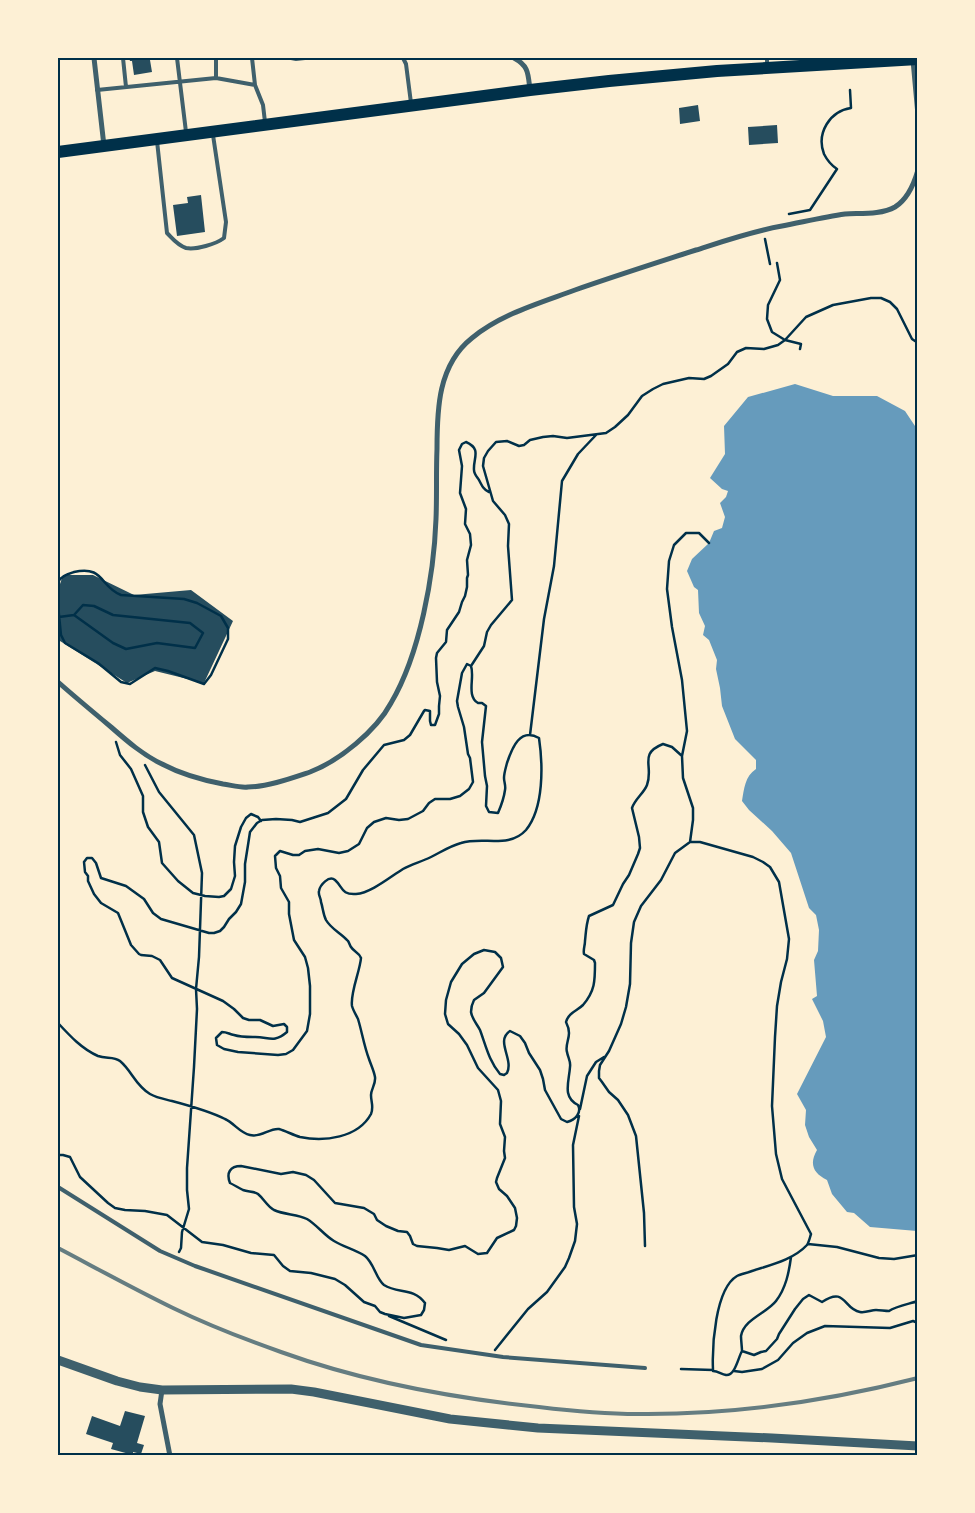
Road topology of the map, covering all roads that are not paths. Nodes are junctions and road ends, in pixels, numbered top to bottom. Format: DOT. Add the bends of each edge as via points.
graph roads {
  1 [pos="94,58"];
  2 [pos="123,58"];
  3 [pos="177,58"];
  4 [pos="216,58"];
  5 [pos="252,58"];
  6 [pos="291,58"];
  7 [pos="305,58"];
  8 [pos="403,58"];
  9 [pos="514,58"];
  10 [pos="837,58"];
  11 [pos="914,58"];
  12 [pos="826,61"];
  13 [pos="767,63"];
  14 [pos="216,78"];
  15 [pos="180,82"];
  16 [pos="255,85"];
  17 [pos="126,88"];
  18 [pos="97,90"];
  19 [pos="530,90"];
  20 [pos="411,105"];
  21 [pos="918,115"];
  22 [pos="265,125"];
  23 [pos="213,132"];
  24 [pos="186,135"];
  25 [pos="157,139"];
  26 [pos="104,146"];
  27 [pos="58,152"];
  28 [pos="918,170"];
  29 [pos="58,682"];
  30 [pos="58,1187"];
  31 [pos="58,1360"];
  32 [pos="645,1368"];
  33 [pos="162,1390"];
  34 [pos="918,1446"];
  35 [pos="170,1456"];
  1 -- 18 [label="street"];
  2 -- 17 [label="lane"];
  3 -- 15 [label="lane"];
  4 -- 14 [label="lane"];
  5 -- 16 [label="lane"];
  6 -- 7 [label="lane"];
  8 -- 20 [label="lane"];
  9 -- 19 [label="street" via="525,65"];
  10 -- 12 [label="highway"];
  11 -- 12 [label="highway"];
  11 -- 21 [label="street"];
  12 -- 13 [label="highway"];
  13 -- 19 [label="highway"];
  14 -- 15 [label="lane"];
  14 -- 16 [label="lane"];
  15 -- 17 [label="lane"];
  15 -- 24 [label="lane"];
  16 -- 22 [label="lane" via="263,106"];
  17 -- 18 [label="lane"];
  18 -- 26 [label="street"];
  19 -- 20 [label="highway"];
  20 -- 22 [label="highway"];
  22 -- 23 [label="highway"];
  23 -- 24 [label="highway"];
  23 -- 25 [label="lane" via="226,222 224,238 208,246 187,248 167,233"];
  24 -- 25 [label="highway"];
  25 -- 26 [label="highway"];
  26 -- 27 [label="highway"];
  28 -- 29 [label="street" via="915,182 894,207 874,213 810,220 741,236 626,272 514,313 490,324 468,340 452,358 442,382 438,406 436,522 431,566 415,643 403,679 390,705 372,729 322,767 287,780 248,788 189,775 141,752"];
  30 -- 32 [label="lane" via="160,1251 225,1278 421,1345 492,1355"];
  31 -- 33 [label="street" via="117,1381"];
  33 -- 34 [label="street" via="290,1389 450,1419 538,1428"];
  33 -- 35 [label="street" via="160,1404"];
}
